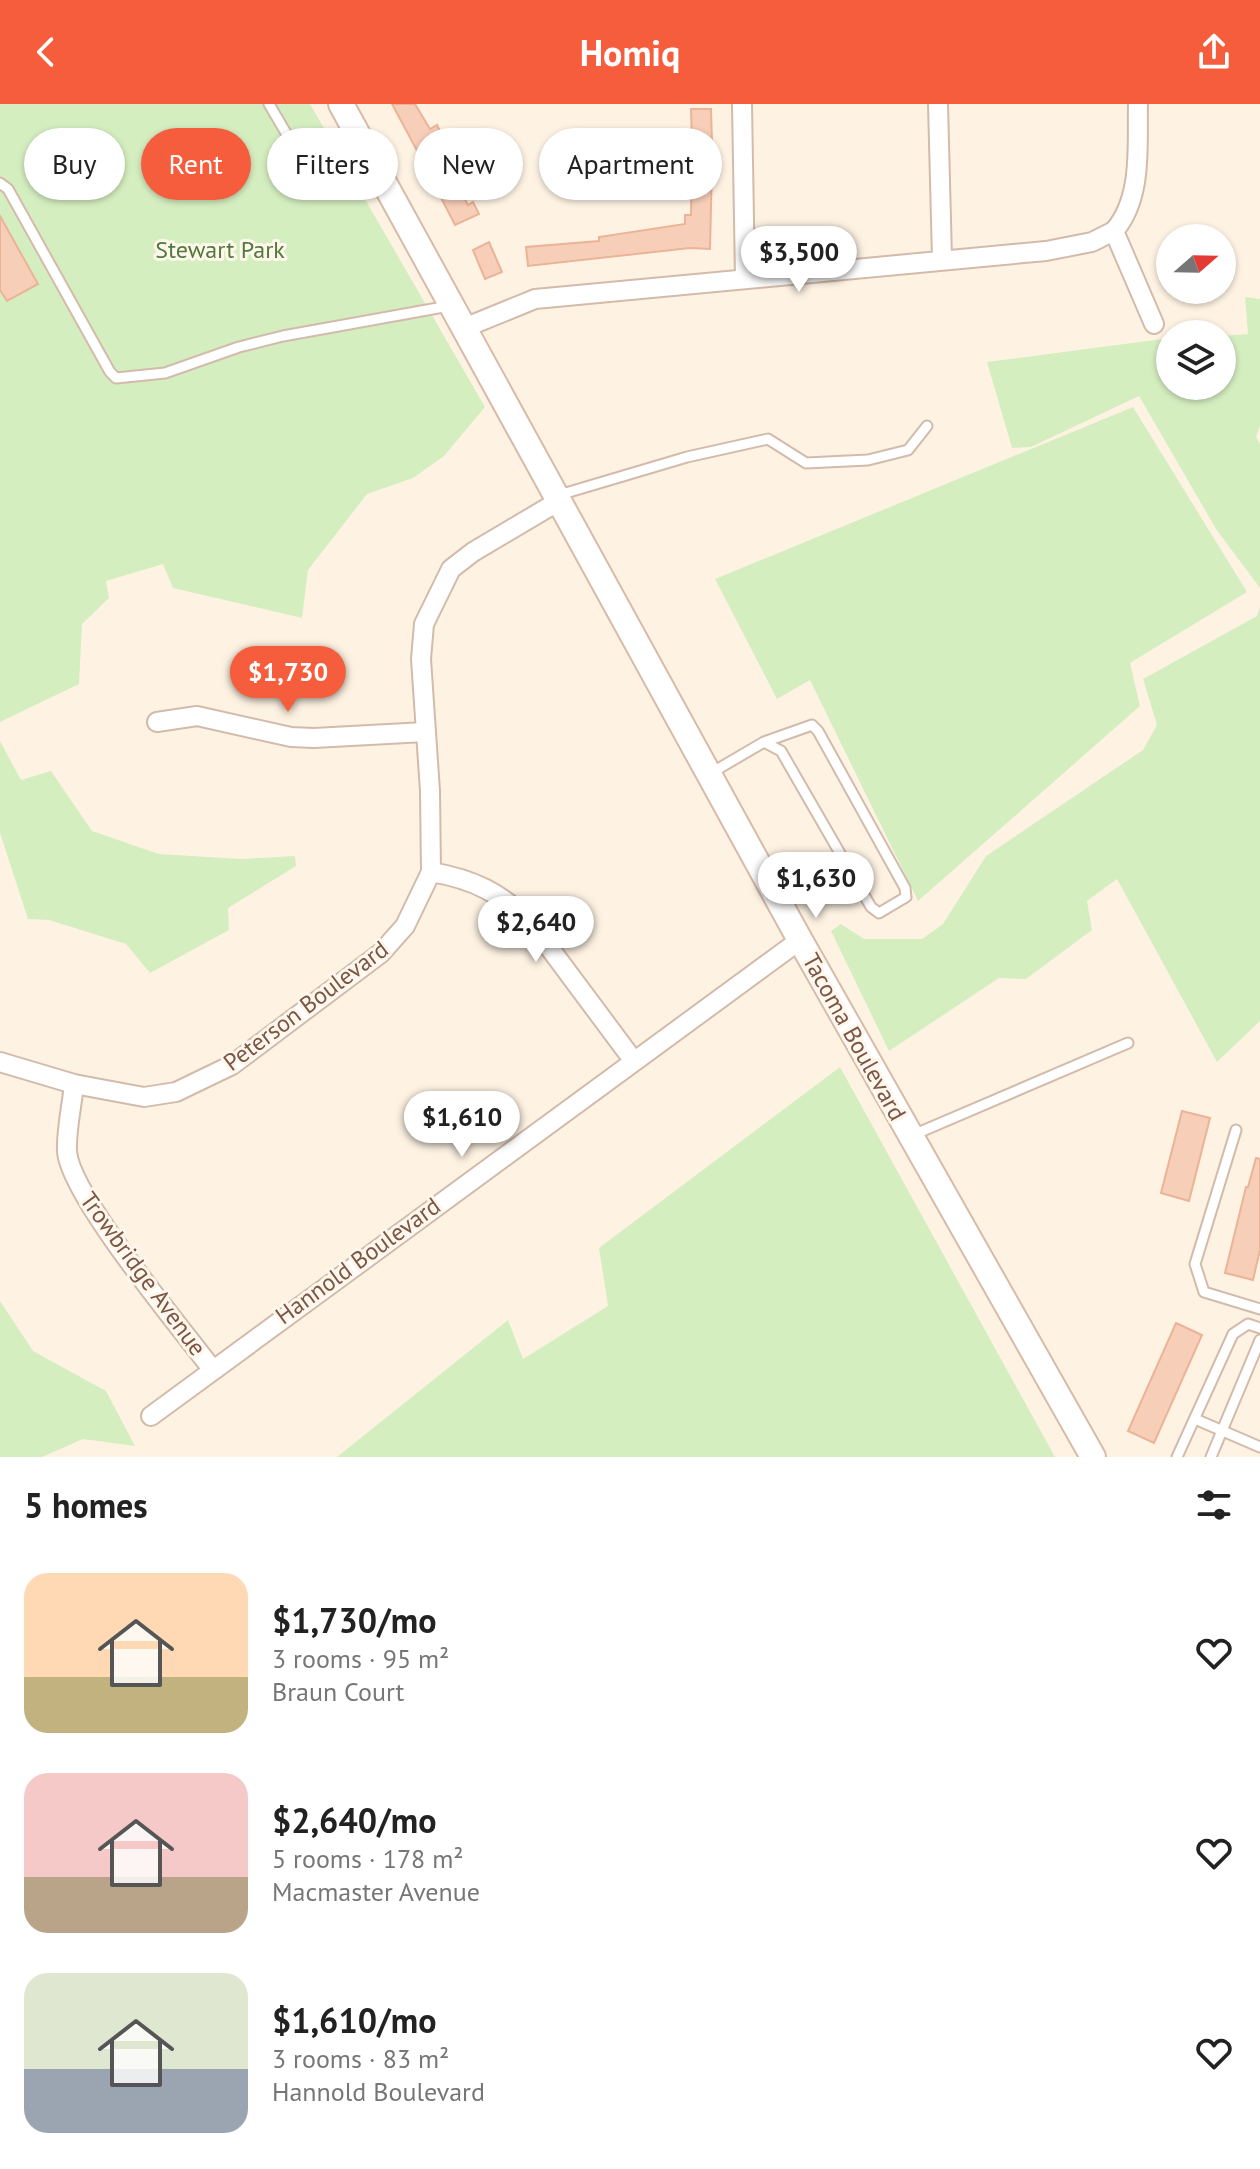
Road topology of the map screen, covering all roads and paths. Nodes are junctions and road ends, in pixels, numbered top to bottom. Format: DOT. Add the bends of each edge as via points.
graph roads {
  1 [pos="269,104"];
  2 [pos="341,104"];
  3 [pos="742,104"];
  4 [pos="938,104"];
  5 [pos="1138,104"];
  6 [pos="283,128"];
  7 [pos="0,183"];
  8 [pos="1114,231"];
  9 [pos="942,258"];
  10 [pos="745,277"];
  11 [pos="452,305"];
  12 [pos="1154,324"];
  13 [pos="464,328"];
  14 [pos="927,426"];
  15 [pos="558,498"];
  16 [pos="157,722"];
  17 [pos="425,732"];
  18 [pos="764,742"];
  19 [pos="708,774"];
  20 [pos="431,872"];
  21 [pos="800,940"];
  22 [pos="1128,1043"];
  23 [pos="633,1060"];
  24 [pos="0,1062"];
  25 [pos="74,1084"];
  26 [pos="1236,1130"];
  27 [pos="910,1136"];
  28 [pos="1260,1309"];
  29 [pos="1260,1328"];
  30 [pos="1260,1340"];
  31 [pos="212,1369"];
  32 [pos="151,1416"];
  33 [pos="1195,1419"];
  34 [pos="1223,1431"];
  35 [pos="1260,1447"];
  36 [pos="1093,1457"];
  37 [pos="1177,1457"];
  38 [pos="1211,1457"];
  1 -- 6 [label="lane"];
  2 -- 11 [label="street, Tacoma Boulevard"];
  3 -- 10 [label="street"];
  4 -- 9 [label="street"];
  5 -- 8 [label="street" via="1134,188"];
  7 -- 11 [label="lane" via="116,378 165,373 283,336"];
  8 -- 9 [label="street" via="1092,242 1046,251"];
  8 -- 12 [label="street"];
  9 -- 10 [label="street"];
  10 -- 13 [label="street" via="535,299"];
  11 -- 13 [label="street, Tacoma Boulevard"];
  13 -- 15 [label="street, Tacoma Boulevard"];
  14 -- 15 [label="lane" via="908,450 868,460 806,463 768,439 687,457"];
  15 -- 17 [label="street, Peterson Boulevard" via="451,569 424,624"];
  15 -- 19 [label="street, Tacoma Boulevard"];
  16 -- 17 [label="street" via="197,716 314,738"];
  17 -- 20 [label="street, Peterson Boulevard"];
  18 -- 18 [label="lane" via="781,751 871,907 879,913 899,904 906,897 905,888 818,731 812,725 801,726"];
  18 -- 19 [label="lane"];
  19 -- 21 [label="street, Tacoma Boulevard"];
  20 -- 23 [label="street" via="475,882 513,905"];
  20 -- 25 [label="street, Peterson Boulevard" via="405,926 381,953 232,1065 176,1092 144,1097"];
  21 -- 23 [label="street, Hannold Boulevard"];
  21 -- 27 [label="street, Tacoma Boulevard"];
  22 -- 27 [label="lane"];
  23 -- 31 [label="street, Hannold Boulevard"];
  24 -- 25 [label="street, Peterson Boulevard"];
  25 -- 31 [label="street, Trowbridge Avenue" via="67,1153 74,1180"];
  26 -- 28 [label="lane" via="1195,1264 1204,1292"];
  27 -- 36 [label="street, Tacoma Boulevard"];
  29 -- 33 [label="lane" via="1248,1324 1233,1334"];
  30 -- 34 [label="lane"];
  31 -- 32 [label="street, Hannold Boulevard"];
  33 -- 34 [label="lane"];
  33 -- 37 [label="lane"];
  34 -- 35 [label="lane"];
  34 -- 38 [label="lane"];
}
